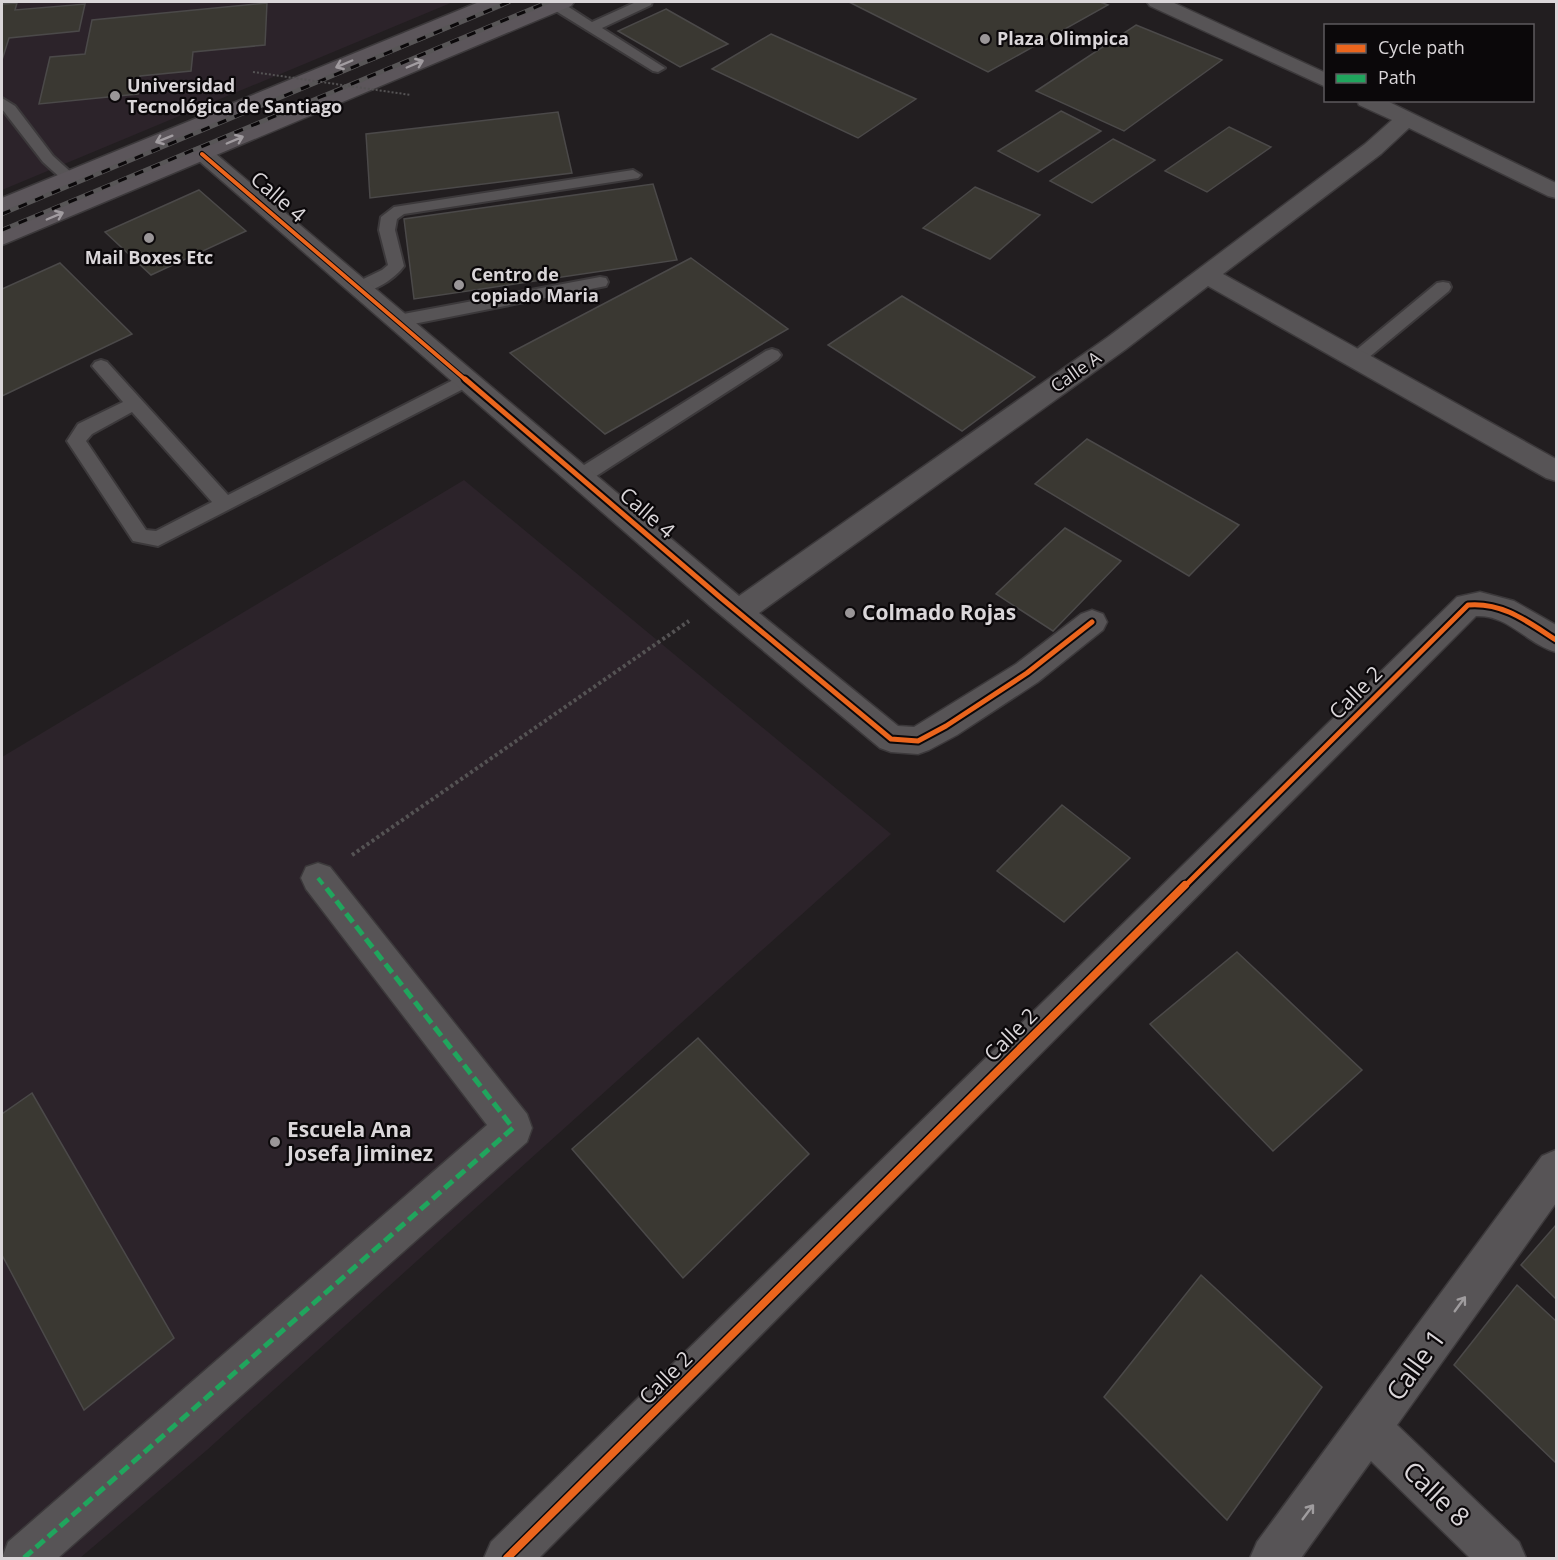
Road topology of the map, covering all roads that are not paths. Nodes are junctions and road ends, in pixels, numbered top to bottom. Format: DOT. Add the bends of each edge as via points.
graph roads {
  1 [pos="495,2"];
  2 [pos="646,2"];
  3 [pos="1158,2"];
  4 [pos="560,3"];
  5 [pos="592,27"];
  6 [pos="658,68"];
  7 [pos="1324,80"];
  8 [pos="2,102"];
  9 [pos="1371,102"];
  10 [pos="1406,119"];
  11 [pos="202,154"];
  12 [pos="633,175"];
  13 [pos="69,178"];
  14 [pos="1557,191"];
  15 [pos="2,206"];
  16 [pos="2,238"];
  17 [pos="1206,275"];
  18 [pos="600,282"];
  19 [pos="1443,287"];
  20 [pos="359,288"];
  21 [pos="398,321"];
  22 [pos="772,355"];
  23 [pos="1356,359"];
  24 [pos="101,366"];
  25 [pos="467,380"];
  26 [pos="134,404"];
  27 [pos="1557,471"];
  28 [pos="580,477"];
  29 [pos="225,504"];
  30 [pos="729,605"];
  31 [pos="1092,622"];
  32 [pos="1557,640"];
  33 [pos="318,878"];
  34 [pos="1557,1170"];
  35 [pos="1369,1429"];
  36 [pos="24,1558"];
  37 [pos="507,1558"];
  38 [pos="1272,1558"];
  39 [pos="1503,1558"];
  1 -- 13 [label="main road, one-way"];
  2 -- 5 [label="lane"];
  3 -- 7 [label="street"];
  4 -- 5 [label="lane"];
  11 -- 4 [label="main road, one-way"];
  5 -- 6 [label="lane"];
  8 -- 13 [label="lane" via="48,159"];
  9 -- 10 [label="street"];
  10 -- 14 [label="street"];
  10 -- 17 [label="street, Calle A" via="1373,149"];
  16 -- 11 [label="main road, one-way"];
  11 -- 20 [label="street, Calle 4"];
  12 -- 20 [label="lane" via="400,210 389,217 387,230 396,266"];
  13 -- 15 [label="main road"];
  17 -- 23 [label="street"];
  17 -- 30 [label="street, Calle A" via="1117,343"];
  18 -- 21 [label="lane"];
  19 -- 23 [label="lane"];
  20 -- 21 [label="street, Calle 4"];
  21 -- 25 [label="street, Calle 4"];
  22 -- 28 [label="lane"];
  23 -- 27 [label="street"];
  24 -- 26 [label="lane"];
  25 -- 28 [label="street, Calle 4"];
  25 -- 29 [label="lane"];
  26 -- 29 [label="lane"];
  26 -- 29 [label="lane" via="84,429 76,441 140,536 158,539"];
  28 -- 30 [label="street, Calle 4"];
  30 -- 31 [label="street, Calle 4" via="891,739 918,741 1027,673"];
  32 -- 37 [label="street, Calle 2" via="1498,605 1468,605"];
  33 -- 36 [label="street" via="513,1128"];
  35 -- 34 [label="street, Calle 1, one-way"];
  38 -- 35 [label="street, Calle 1, one-way"];
  35 -- 39 [label="street, Calle 8"];
}
